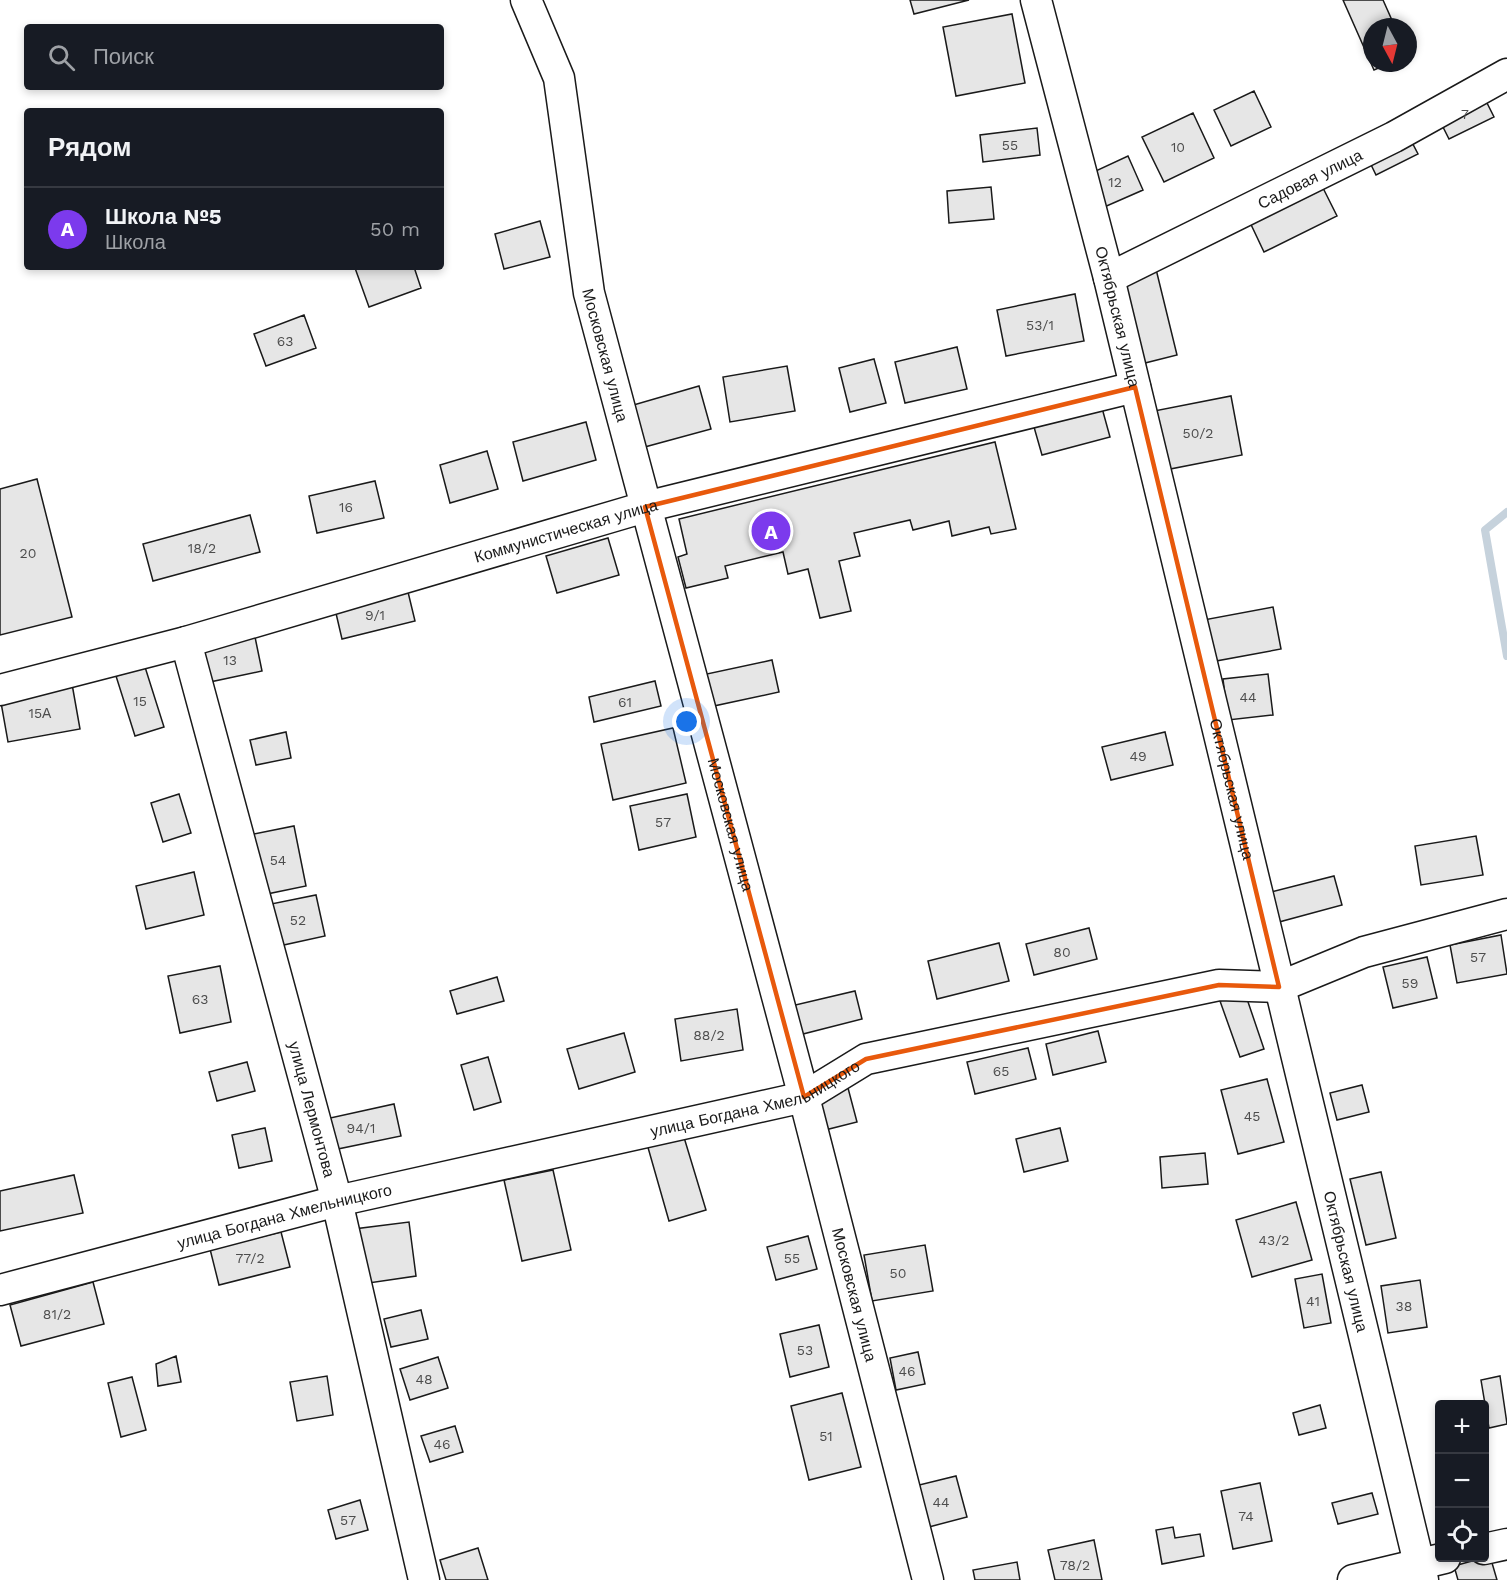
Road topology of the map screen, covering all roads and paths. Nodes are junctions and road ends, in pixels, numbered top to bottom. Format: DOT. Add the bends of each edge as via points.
graph roads {
  1 [pos="526,0"];
  2 [pos="1036,0"];
  3 [pos="1507,74"];
  4 [pos="1108,278"];
  5 [pos="1135,387"];
  6 [pos="645,507"];
  7 [pos="186,642"];
  8 [pos="0,690"];
  9 [pos="1507,914"];
  10 [pos="1280,987"];
  11 [pos="804,1097"];
  12 [pos="337,1201"];
  13 [pos="0,1290"];
  14 [pos="1507,1544"];
  15 [pos="1489,1548"];
  16 [pos="1429,1567"];
  17 [pos="424,1580"];
  18 [pos="928,1580"];
  19 [pos="1353,1580"];
  1 -- 6 [label="street, Московская улица" via="560,78 589,292"];
  2 -- 4 [label="street, Октябрьская улица"];
  3 -- 4 [label="street, Садовая улица" via="1394,137"];
  4 -- 5 [label="street, Октябрьская улица"];
  5 -- 6 [label="street, Коммунистическая улица"];
  5 -- 10 [label="street, Октябрьская улица"];
  6 -- 7 [label="street, Коммунистическая улица"];
  6 -- 11 [label="street, Московская улица"];
  7 -- 8 [label="street, Коммунистическая улица"];
  7 -- 12 [label="street, улица Лермонтова"];
  9 -- 10 [label="street, улица Богдана Хмельницкого" via="1364,952"];
  10 -- 11 [label="street, улица Богдана Хмельницкого" via="1219,985 866,1059"];
  10 -- 16 [label="street, Октябрьская улица"];
  11 -- 12 [label="street, улица Богдана Хмельницкого"];
  11 -- 18 [label="street, Московская улица"];
  12 -- 13 [label="street, улица Богдана Хмельницкого"];
  12 -- 17 [label="street, улица Лермонтова"];
  14 -- 15 [label="street"];
  16 -- 19 [label="street"];
}
